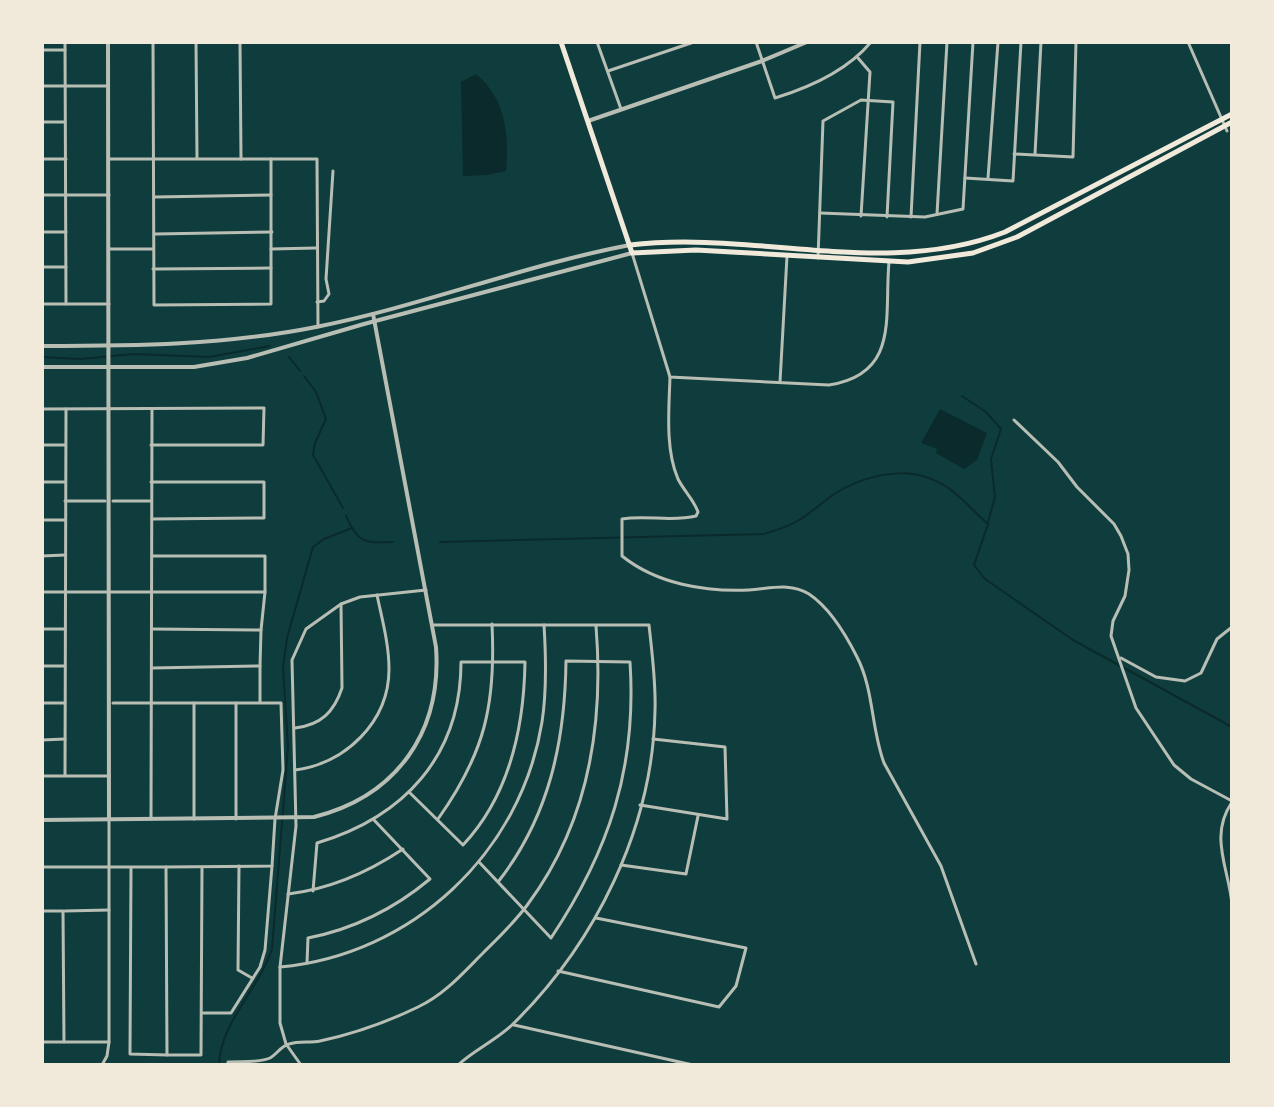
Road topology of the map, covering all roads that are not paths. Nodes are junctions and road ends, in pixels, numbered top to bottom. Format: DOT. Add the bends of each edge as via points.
graph roads {
  1 [pos="65,42"];
  2 [pos="108,42"];
  3 [pos="153,42"];
  4 [pos="196,42"];
  5 [pos="240,42"];
  6 [pos="561,42"];
  7 [pos="597,42"];
  8 [pos="694,42"];
  9 [pos="756,42"];
  10 [pos="807,42"];
  11 [pos="871,42"];
  12 [pos="920,42"];
  13 [pos="947,42"];
  14 [pos="973,42"];
  15 [pos="998,42"];
  16 [pos="1021,42"];
  17 [pos="1041,42"];
  18 [pos="1076,42"];
  19 [pos="1188,42"];
  20 [pos="42,50"];
  21 [pos="65,50"];
  22 [pos="858,58"];
  23 [pos="762,61"];
  24 [pos="608,71"];
  25 [pos="42,86"];
  26 [pos="65,86"];
  27 [pos="108,86"];
  28 [pos="867,99"];
  29 [pos="621,109"];
  30 [pos="1232,114"];
  31 [pos="1221,119"];
  32 [pos="588,121"];
  33 [pos="42,122"];
  34 [pos="65,122"];
  35 [pos="1232,122"];
  36 [pos="1226,128"];
  37 [pos="1014,154"];
  38 [pos="1035,155"];
  39 [pos="42,159"];
  40 [pos="66,159"];
  41 [pos="109,159"];
  42 [pos="153,159"];
  43 [pos="197,159"];
  44 [pos="241,159"];
  45 [pos="271,159"];
  46 [pos="333,171"];
  47 [pos="965,178"];
  48 [pos="988,179"];
  49 [pos="42,195"];
  50 [pos="66,195"];
  51 [pos="109,195"];
  52 [pos="271,195"];
  53 [pos="154,197"];
  54 [pos="820,213"];
  55 [pos="937,215"];
  56 [pos="861,216"];
  57 [pos="887,217"];
  58 [pos="911,217"];
  59 [pos="42,232"];
  60 [pos="66,232"];
  61 [pos="272,232"];
  62 [pos="154,235"];
  63 [pos="630,245"];
  64 [pos="316,248"];
  65 [pos="109,249"];
  66 [pos="153,249"];
  67 [pos="271,249"];
  68 [pos="819,249"];
  69 [pos="632,253"];
  70 [pos="787,256"];
  71 [pos="818,258"];
  72 [pos="889,261"];
  73 [pos="42,267"];
  74 [pos="66,267"];
  75 [pos="271,268"];
  76 [pos="153,269"];
  77 [pos="317,302"];
  78 [pos="42,304"];
  79 [pos="66,304"];
  80 [pos="109,304"];
  81 [pos="373,314"];
  82 [pos="375,321"];
  83 [pos="318,327"];
  84 [pos="42,346"];
  85 [pos="108,347"];
  86 [pos="108,365"];
  87 [pos="42,367"];
  88 [pos="670,377"];
  89 [pos="780,382"];
  90 [pos="42,409"];
  91 [pos="66,409"];
  92 [pos="108,409"];
  93 [pos="152,409"];
  94 [pos="1014,420"];
  95 [pos="42,445"];
  96 [pos="65,445"];
  97 [pos="151,445"];
  98 [pos="42,482"];
  99 [pos="65,482"];
  100 [pos="151,482"];
  101 [pos="65,501"];
  102 [pos="105,501"];
  103 [pos="113,501"];
  104 [pos="151,501"];
  105 [pos="151,519"];
  106 [pos="42,520"];
  107 [pos="65,520"];
  108 [pos="65,555"];
  109 [pos="42,556"];
  110 [pos="151,556"];
  111 [pos="426,590"];
  112 [pos="42,592"];
  113 [pos="66,592"];
  114 [pos="109,592"];
  115 [pos="152,592"];
  116 [pos="265,592"];
  117 [pos="377,595"];
  118 [pos="341,604"];
  119 [pos="492,624"];
  120 [pos="432,625"];
  121 [pos="544,625"];
  122 [pos="596,626"];
  123 [pos="1232,627"];
  124 [pos="42,629"];
  125 [pos="65,629"];
  126 [pos="152,629"];
  127 [pos="261,630"];
  128 [pos="1121,658"];
  129 [pos="494,661"];
  130 [pos="598,663"];
  131 [pos="42,666"];
  132 [pos="65,666"];
  133 [pos="260,666"];
  134 [pos="152,668"];
  135 [pos="194,702"];
  136 [pos="236,702"];
  137 [pos="260,702"];
  138 [pos="42,703"];
  139 [pos="65,703"];
  140 [pos="113,703"];
  141 [pos="152,703"];
  142 [pos="295,728"];
  143 [pos="65,739"];
  144 [pos="653,739"];
  145 [pos="42,740"];
  146 [pos="295,770"];
  147 [pos="65,775"];
  148 [pos="42,776"];
  149 [pos="109,776"];
  150 [pos="409,792"];
  151 [pos="1232,802"];
  152 [pos="640,805"];
  153 [pos="698,815"];
  154 [pos="109,819"];
  155 [pos="151,819"];
  156 [pos="194,819"];
  157 [pos="236,819"];
  158 [pos="278,819"];
  159 [pos="295,819"];
  160 [pos="438,819"];
  161 [pos="42,820"];
  162 [pos="374,820"];
  163 [pos="403,849"];
  164 [pos="479,862"];
  165 [pos="621,865"];
  166 [pos="239,866"];
  167 [pos="272,866"];
  168 [pos="42,867"];
  169 [pos="166,867"];
  170 [pos="202,867"];
  171 [pos="109,868"];
  172 [pos="131,868"];
  173 [pos="498,882"];
  174 [pos="313,891"];
  175 [pos="287,894"];
  176 [pos="1232,904"];
  177 [pos="109,910"];
  178 [pos="523,910"];
  179 [pos="42,911"];
  180 [pos="63,911"];
  181 [pos="595,918"];
  182 [pos="42,936"];
  183 [pos="307,963"];
  184 [pos="976,964"];
  185 [pos="280,967"];
  186 [pos="558,971"];
  187 [pos="253,978"];
  188 [pos="201,1013"];
  189 [pos="512,1024"];
  190 [pos="42,1042"];
  191 [pos="64,1042"];
  192 [pos="109,1042"];
  193 [pos="286,1044"];
  194 [pos="167,1055"];
  195 [pos="102,1065"];
  196 [pos="228,1065"];
  197 [pos="301,1065"];
  198 [pos="458,1065"];
  199 [pos="693,1065"];
  1 -- 21 [label="street"];
  2 -- 27 [label="street"];
  3 -- 42 [label="street"];
  4 -- 43 [label="street"];
  5 -- 44 [label="street"];
  6 -- 32 [label="main road"];
  7 -- 24 [label="street"];
  8 -- 24 [label="street"];
  9 -- 23 [label="street"];
  10 -- 23 [label="street"];
  11 -- 22 [label="street"];
  12 -- 58 [label="street"];
  13 -- 55 [label="street"];
  14 -- 47 [label="street"];
  15 -- 48 [label="street"];
  16 -- 37 [label="street"];
  17 -- 38 [label="street"];
  18 -- 38 [label="street" via="1073,157"];
  19 -- 31 [label="street"];
  20 -- 21 [label="street"];
  21 -- 26 [label="street"];
  22 -- 23 [label="street" via="775,98"];
  22 -- 28 [label="street" via="870,72"];
  23 -- 29 [label="street"];
  24 -- 29 [label="street"];
  25 -- 26 [label="street"];
  26 -- 27 [label="street"];
  26 -- 34 [label="street"];
  27 -- 41 [label="street"];
  28 -- 54 [label="street" via="823,121"];
  28 -- 56 [label="street"];
  28 -- 57 [label="street" via="893,102"];
  29 -- 32 [label="street"];
  30 -- 31 [label="main road"];
  31 -- 36 [label="street"];
  31 -- 68 [label="main road" via="1031,219 974,243 907,253"];
  32 -- 63 [label="main road"];
  33 -- 34 [label="street"];
  34 -- 40 [label="street"];
  35 -- 36 [label="main road"];
  36 -- 72 [label="main road" via="1017,237 973,253"];
  37 -- 38 [label="street"];
  37 -- 48 [label="street" via="1013,181"];
  39 -- 40 [label="street"];
  40 -- 50 [label="street"];
  41 -- 42 [label="street"];
  41 -- 51 [label="street"];
  42 -- 43 [label="street"];
  42 -- 53 [label="street"];
  43 -- 44 [label="street"];
  44 -- 45 [label="street"];
  45 -- 52 [label="street"];
  45 -- 64 [label="street" via="317,159"];
  46 -- 77 [label="street" via="329,294"];
  47 -- 48 [label="street"];
  47 -- 55 [label="street" via="963,209"];
  49 -- 50 [label="street"];
  50 -- 51 [label="street"];
  50 -- 60 [label="street"];
  51 -- 65 [label="street"];
  52 -- 53 [label="street"];
  52 -- 61 [label="street"];
  53 -- 62 [label="street"];
  54 -- 56 [label="street"];
  54 -- 68 [label="street"];
  55 -- 58 [label="street"];
  56 -- 57 [label="street"];
  57 -- 58 [label="street"];
  59 -- 60 [label="street"];
  60 -- 74 [label="street"];
  61 -- 62 [label="street"];
  61 -- 67 [label="street"];
  62 -- 66 [label="street"];
  63 -- 68 [label="main road" via="686,241"];
  63 -- 69 [label="main road"];
  63 -- 81 [label="street"];
  64 -- 67 [label="street"];
  64 -- 77 [label="street"];
  65 -- 66 [label="street"];
  65 -- 80 [label="street"];
  66 -- 76 [label="street"];
  67 -- 75 [label="street"];
  68 -- 71 [label="street"];
  69 -- 70 [label="main road" via="696,250"];
  69 -- 82 [label="street"];
  69 -- 88 [label="street"];
  70 -- 71 [label="main road"];
  70 -- 89 [label="street"];
  71 -- 72 [label="main road"];
  72 -- 89 [label="street" via="884,345 862,376 829,385"];
  73 -- 74 [label="street"];
  74 -- 79 [label="street"];
  75 -- 76 [label="street"];
  75 -- 76 [label="street" via="271,304 197,305 154,305"];
  77 -- 83 [label="street"];
  78 -- 79 [label="street"];
  79 -- 80 [label="street"];
  80 -- 85 [label="street"];
  81 -- 82 [label="street"];
  81 -- 83 [label="street"];
  82 -- 86 [label="street" via="247,358 194,367"];
  82 -- 111 [label="street"];
  83 -- 85 [label="street" via="192,344"];
  84 -- 85 [label="street"];
  85 -- 86 [label="street"];
  86 -- 87 [label="street"];
  86 -- 92 [label="street"];
  88 -- 89 [label="street"];
  88 -- 184 [label="street" via="673,464 698,512 689,518 622,519 622,556 648,574 716,591 794,588 826,610 864,672 877,746 941,866"];
  90 -- 91 [label="street"];
  91 -- 92 [label="street"];
  91 -- 96 [label="street"];
  92 -- 93 [label="street"];
  92 -- 114 [label="street"];
  93 -- 97 [label="street"];
  93 -- 97 [label="street" via="264,408 264,421 263,445"];
  94 -- 128 [label="street" via="1049,452 1121,536 1128,554 1127,584 1111,636"];
  95 -- 96 [label="street"];
  96 -- 99 [label="street"];
  97 -- 100 [label="street"];
  98 -- 99 [label="street"];
  99 -- 101 [label="street"];
  100 -- 104 [label="street"];
  100 -- 105 [label="street" via="264,482 264,518"];
  101 -- 102 [label="street"];
  101 -- 107 [label="street"];
  103 -- 104 [label="street"];
  104 -- 105 [label="street"];
  105 -- 110 [label="street"];
  106 -- 107 [label="street"];
  107 -- 108 [label="street"];
  108 -- 109 [label="street"];
  108 -- 113 [label="street"];
  110 -- 115 [label="street"];
  110 -- 116 [label="street" via="265,556"];
  111 -- 117 [label="street"];
  111 -- 120 [label="street"];
  112 -- 113 [label="street"];
  113 -- 114 [label="street"];
  113 -- 125 [label="street"];
  114 -- 115 [label="street"];
  114 -- 149 [label="street"];
  115 -- 116 [label="street"];
  115 -- 126 [label="street"];
  116 -- 127 [label="street"];
  117 -- 118 [label="street"];
  117 -- 146 [label="street" via="389,665 378,713 363,736 342,753"];
  118 -- 142 [label="street" via="306,629 292,660"];
  118 -- 142 [label="street" via="339,697 321,721"];
  119 -- 120 [label="street"];
  119 -- 121 [label="street"];
  119 -- 129 [label="street"];
  120 -- 159 [label="street" via="438,665 435,696 407,759 366,797 327,814"];
  121 -- 122 [label="street"];
  121 -- 164 [label="street" via="545,693 533,760 514,811"];
  122 -- 130 [label="street"];
  122 -- 144 [label="street" via="649,625"];
  123 -- 128 [label="street" via="1217,639 1201,673 1185,681 1156,677"];
  124 -- 125 [label="street"];
  125 -- 132 [label="street"];
  126 -- 127 [label="street"];
  126 -- 134 [label="street"];
  127 -- 133 [label="street"];
  128 -- 151 [label="street" via="1136,708 1174,765"];
  129 -- 150 [label="street" via="461,662 449,733 429,770"];
  129 -- 160 [label="street" via="479,744"];
  129 -- 160 [label="street" via="525,662 522,713 510,762 497,795 463,845"];
  130 -- 173 [label="street" via="566,661 563,729 549,790"];
  130 -- 178 [label="street" via="597,725 582,794 554,863"];
  130 -- 178 [label="street" via="630,662 631,720 618,798 592,870 551,938"];
  131 -- 132 [label="street"];
  132 -- 139 [label="street"];
  133 -- 134 [label="street"];
  133 -- 137 [label="street"];
  134 -- 141 [label="street"];
  135 -- 136 [label="street"];
  135 -- 141 [label="street"];
  135 -- 156 [label="street"];
  136 -- 137 [label="street"];
  136 -- 157 [label="street"];
  137 -- 158 [label="street" via="281,703"];
  138 -- 139 [label="street"];
  139 -- 143 [label="street"];
  140 -- 141 [label="street"];
  141 -- 155 [label="street"];
  142 -- 146 [label="street"];
  143 -- 145 [label="street"];
  143 -- 147 [label="street"];
  144 -- 152 [label="street"];
  144 -- 153 [label="street" via="725,747 727,819"];
  146 -- 159 [label="street"];
  147 -- 148 [label="street"];
  147 -- 149 [label="street"];
  149 -- 154 [label="street"];
  150 -- 160 [label="street"];
  150 -- 162 [label="street"];
  151 -- 176 [label="street" via="1219,833"];
  152 -- 153 [label="street"];
  152 -- 165 [label="street"];
  153 -- 165 [label="street" via="686,874"];
  154 -- 155 [label="street"];
  154 -- 161 [label="street"];
  154 -- 171 [label="street"];
  155 -- 156 [label="street"];
  156 -- 157 [label="street"];
  157 -- 158 [label="street"];
  158 -- 159 [label="street"];
  158 -- 167 [label="street"];
  159 -- 175 [label="street"];
  162 -- 163 [label="street"];
  162 -- 174 [label="street" via="317,843"];
  163 -- 174 [label="street" via="369,870"];
  163 -- 183 [label="street" via="430,879 367,920 308,938"];
  164 -- 173 [label="street"];
  164 -- 183 [label="street" via="400,930 370,946"];
  165 -- 181 [label="street"];
  166 -- 167 [label="street"];
  166 -- 170 [label="street"];
  166 -- 187 [label="street" via="238,970"];
  167 -- 187 [label="street" via="265,950"];
  168 -- 171 [label="street"];
  169 -- 170 [label="street"];
  169 -- 172 [label="street"];
  169 -- 194 [label="street"];
  170 -- 188 [label="street"];
  171 -- 172 [label="street"];
  171 -- 177 [label="street"];
  172 -- 194 [label="street" via="130,1054"];
  173 -- 178 [label="street"];
  174 -- 175 [label="street"];
  175 -- 185 [label="street"];
  177 -- 180 [label="street"];
  177 -- 192 [label="street"];
  178 -- 193 [label="street" via="434,999 355,1031"];
  179 -- 180 [label="street"];
  179 -- 182 [label="street"];
  180 -- 191 [label="street"];
  181 -- 186 [label="street"];
  181 -- 186 [label="street" via="746,948 736,986 719,1007"];
  183 -- 185 [label="street"];
  185 -- 193 [label="street" via="280,1023"];
  186 -- 189 [label="street"];
  187 -- 188 [label="street" via="231,1013"];
  188 -- 194 [label="street" via="201,1055"];
  189 -- 198 [label="street"];
  189 -- 199 [label="street"];
  190 -- 191 [label="street"];
  191 -- 192 [label="street"];
  192 -- 195 [label="street"];
  193 -- 196 [label="street" via="268,1059"];
  193 -- 197 [label="street"];
}
